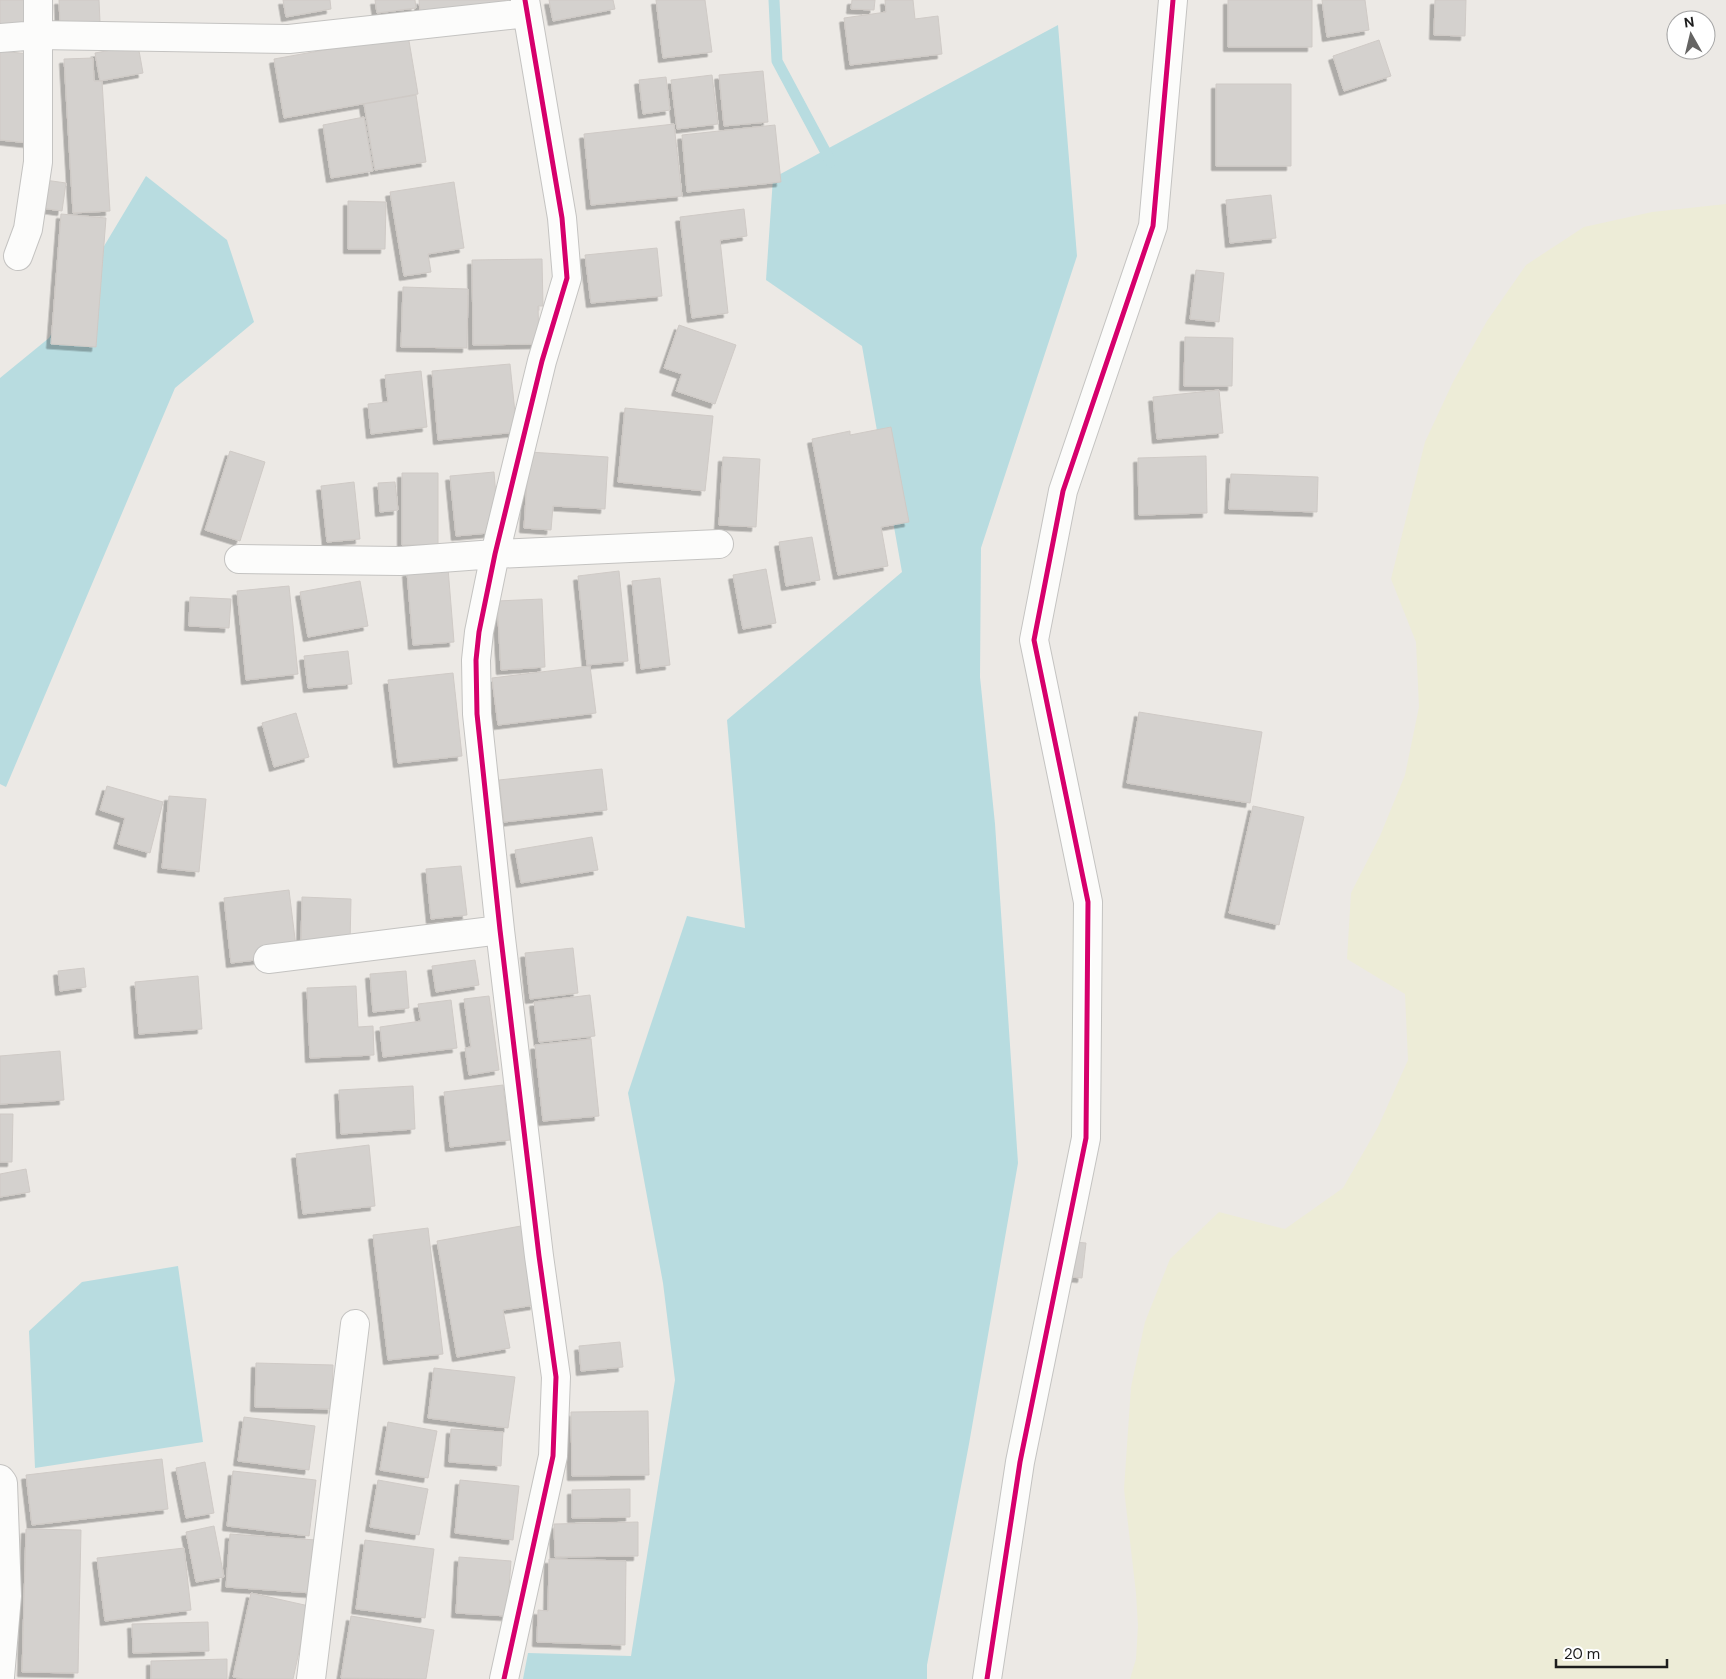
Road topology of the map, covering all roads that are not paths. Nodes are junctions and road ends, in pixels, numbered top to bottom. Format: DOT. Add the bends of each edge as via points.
graph roads {
  1 [pos="38,0"];
  2 [pos="1173,0"];
  3 [pos="526,6"];
  4 [pos="38,35"];
  5 [pos="0,38"];
  6 [pos="18,256"];
  7 [pos="720,544"];
  8 [pos="496,554"];
  9 [pos="238,559"];
  10 [pos="500,930"];
  11 [pos="268,959"];
  12 [pos="355,1324"];
  13 [pos="0,1479"];
  14 [pos="0,1677"];
  15 [pos="311,1679"];
  16 [pos="504,1679"];
  17 [pos="987,1679"];
  1 -- 4 [label="street"];
  2 -- 17 [label="street" via="1153,226 1064,491 1034,640 1088,902 1086,1138 1020,1462"];
  3 -- 4 [label="street" via="289,39"];
  3 -- 8 [label="street" via="562,218 567,278 542,361"];
  4 -- 5 [label="street"];
  4 -- 6 [label="street" via="38,162 28,228"];
  7 -- 8 [label="street"];
  8 -- 9 [label="street" via="400,561"];
  8 -- 10 [label="street" via="476,660 477,714"];
  10 -- 11 [label="street"];
  10 -- 16 [label="street" via="556,1377 553,1456"];
  12 -- 15 [label="street"];
  13 -- 14 [label="street" via="3,1483 7,1596"];
}
